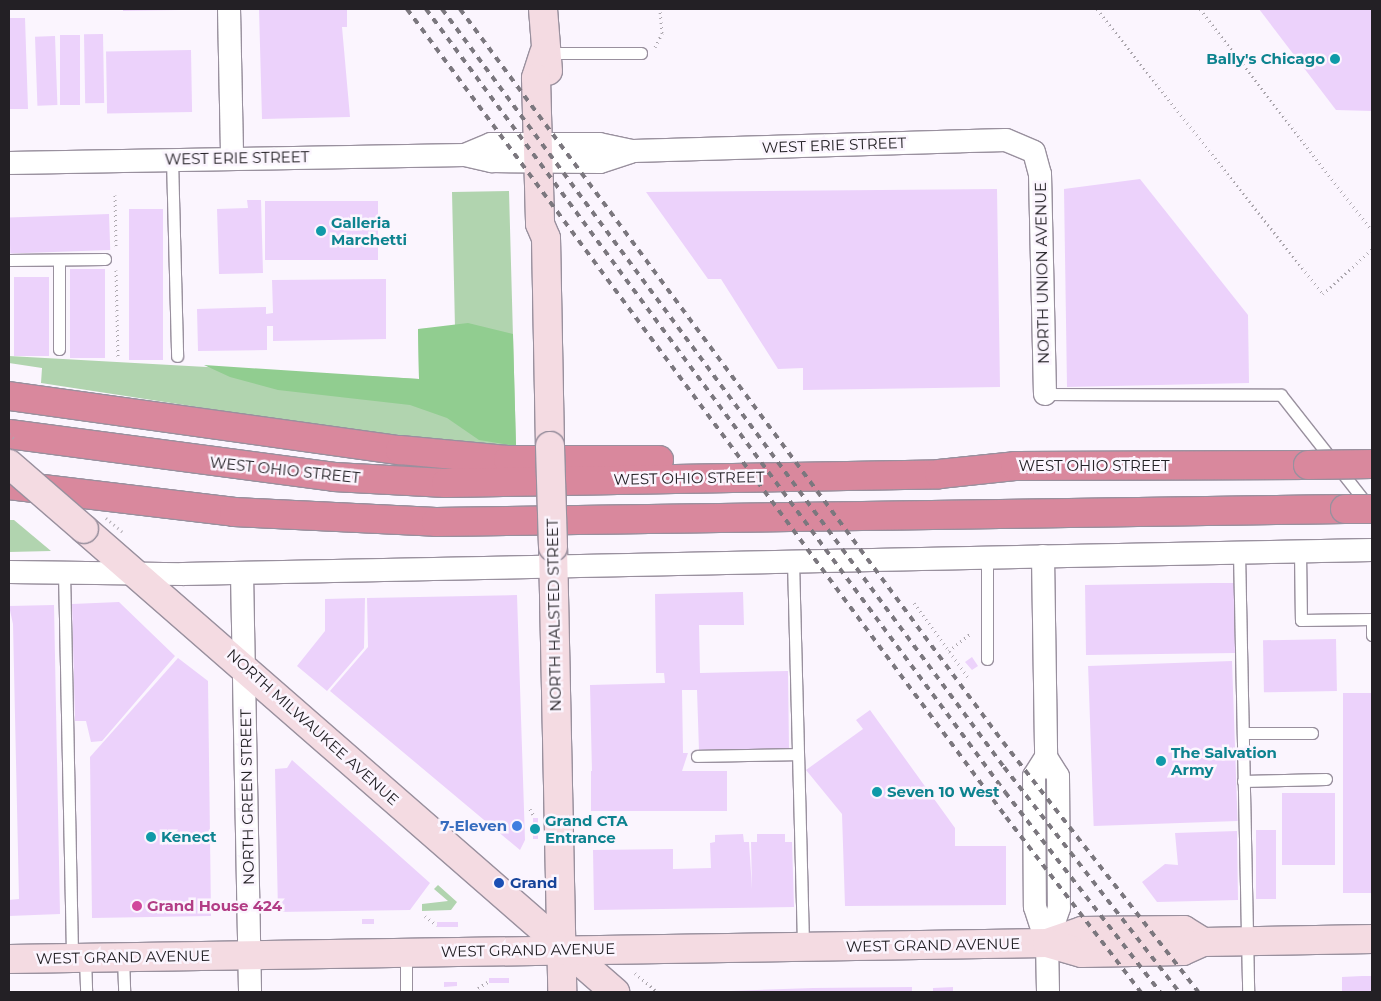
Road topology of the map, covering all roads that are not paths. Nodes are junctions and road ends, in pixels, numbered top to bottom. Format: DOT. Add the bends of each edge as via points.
graph roads {
  1 [pos="229,9"];
  2 [pos="543,9"];
  3 [pos="544,53"];
  4 [pos="641,53"];
  5 [pos="1034,152"];
  6 [pos="545,153"];
  7 [pos="232,158"];
  8 [pos="172,160"];
  9 [pos="9,163"];
  10 [pos="9,260"];
  11 [pos="59,260"];
  12 [pos="110,260"];
  13 [pos="59,348"];
  14 [pos="177,356"];
  15 [pos="1045,394"];
  16 [pos="9,396"];
  17 [pos="9,434"];
  18 [pos="9,464"];
  19 [pos="1372,464"];
  20 [pos="1015,466"];
  21 [pos="9,485"];
  22 [pos="45,490"];
  23 [pos="9,494"];
  24 [pos="1372,510"];
  25 [pos="1372,550"];
  26 [pos="1300,551"];
  27 [pos="1239,552"];
  28 [pos="553,556"];
  29 [pos="1043,556"];
  30 [pos="987,557"];
  31 [pos="793,560"];
  32 [pos="64,571"];
  33 [pos="9,572"];
  34 [pos="137,572"];
  35 [pos="242,572"];
  36 [pos="1372,635"];
  37 [pos="987,659"];
  38 [pos="244,665"];
  39 [pos="1312,732"];
  40 [pos="1242,733"];
  41 [pos="798,754"];
  42 [pos="698,756"];
  43 [pos="1243,780"];
  44 [pos="1326,780"];
  45 [pos="1372,939"];
  46 [pos="1246,941"];
  47 [pos="1047,943"];
  48 [pos="803,946"];
  49 [pos="562,949"];
  50 [pos="406,952"];
  51 [pos="250,955"];
  52 [pos="122,957"];
  53 [pos="78,958"];
  54 [pos="9,959"];
  55 [pos="86,992"];
  56 [pos="124,992"];
  57 [pos="250,992"];
  58 [pos="406,992"];
  59 [pos="562,992"];
  60 [pos="615,992"];
  61 [pos="1048,992"];
  62 [pos="1248,992"];
  1 -- 7 [label="street"];
  2 -- 3 [label="main road, NORTH HALSTED STREET"];
  3 -- 4 [label="lane"];
  3 -- 6 [label="main road, NORTH HALSTED STREET" via="550,78"];
  5 -- 6 [label="street, WEST ERIE STREET" via="1006,140 632,152 600,162"];
  5 -- 15 [label="street, NORTH UNION AVENUE" via="1040,180"];
  6 -- 7 [label="street, WEST ERIE STREET" via="492,161 465,155"];
  6 -- 28 [label="main road, NORTH HALSTED STREET, bridge" via="552,225 546,238"];
  7 -- 8 [label="street, WEST ERIE STREET"];
  8 -- 9 [label="street, WEST ERIE STREET"];
  8 -- 14 [label="lane"];
  10 -- 11 [label="lane"];
  11 -- 12 [label="lane"];
  11 -- 13 [label="lane"];
  15 -- 24 [label="lane" via="1281,396"];
  16 -- 20 [label="highway" via="255,432 508,460 938,456"];
  17 -- 20 [label="highway, WEST OHIO STREET" via="334,477 446,484 939,474"];
  18 -- 34 [label="main road, NORTH MILWAUKEE AVENUE, bridge"];
  19 -- 20 [label="highway, WEST OHIO STREET, bridge"];
  21 -- 22 [label="highway"];
  22 -- 23 [label="highway"];
  22 -- 24 [label="highway, bridge" via="234,512 436,522"];
  25 -- 26 [label="street"];
  26 -- 27 [label="street"];
  26 -- 36 [label="lane" via="1301,620 1372,620"];
  27 -- 29 [label="street"];
  27 -- 40 [label="lane"];
  28 -- 31 [label="street"];
  28 -- 35 [label="street"];
  28 -- 49 [label="main road, NORTH HALSTED STREET"];
  29 -- 30 [label="street"];
  29 -- 47 [label="street" via="1046,757 1058,776 1059,908"];
  30 -- 31 [label="street"];
  30 -- 37 [label="lane"];
  31 -- 41 [label="lane"];
  32 -- 33 [label="street"];
  32 -- 34 [label="street"];
  32 -- 53 [label="lane"];
  34 -- 35 [label="street"];
  34 -- 38 [label="main road, NORTH MILWAUKEE AVENUE"];
  35 -- 38 [label="street, NORTH GREEN STREET"];
  38 -- 49 [label="main road, NORTH MILWAUKEE AVENUE"];
  38 -- 51 [label="street, NORTH GREEN STREET"];
  39 -- 40 [label="lane"];
  40 -- 43 [label="lane"];
  41 -- 42 [label="lane"];
  41 -- 48 [label="lane"];
  43 -- 44 [label="lane"];
  43 -- 46 [label="lane"];
  45 -- 46 [label="main road, WEST GRAND AVENUE"];
  46 -- 47 [label="main road, WEST GRAND AVENUE" via="1203,942 1183,951 1082,953"];
  46 -- 62 [label="lane"];
  47 -- 48 [label="main road, WEST GRAND AVENUE"];
  47 -- 61 [label="street"];
  48 -- 49 [label="main road, WEST GRAND AVENUE"];
  49 -- 50 [label="main road, WEST GRAND AVENUE"];
  49 -- 59 [label="main road, NORTH HALSTED STREET"];
  49 -- 60 [label="main road, NORTH MILWAUKEE AVENUE"];
  50 -- 51 [label="main road, WEST GRAND AVENUE"];
  50 -- 58 [label="lane"];
  51 -- 52 [label="main road, WEST GRAND AVENUE"];
  51 -- 57 [label="street, NORTH GREEN STREET"];
  52 -- 53 [label="main road, WEST GRAND AVENUE"];
  52 -- 56 [label="lane"];
  53 -- 54 [label="main road, WEST GRAND AVENUE"];
  53 -- 55 [label="lane"];
}
